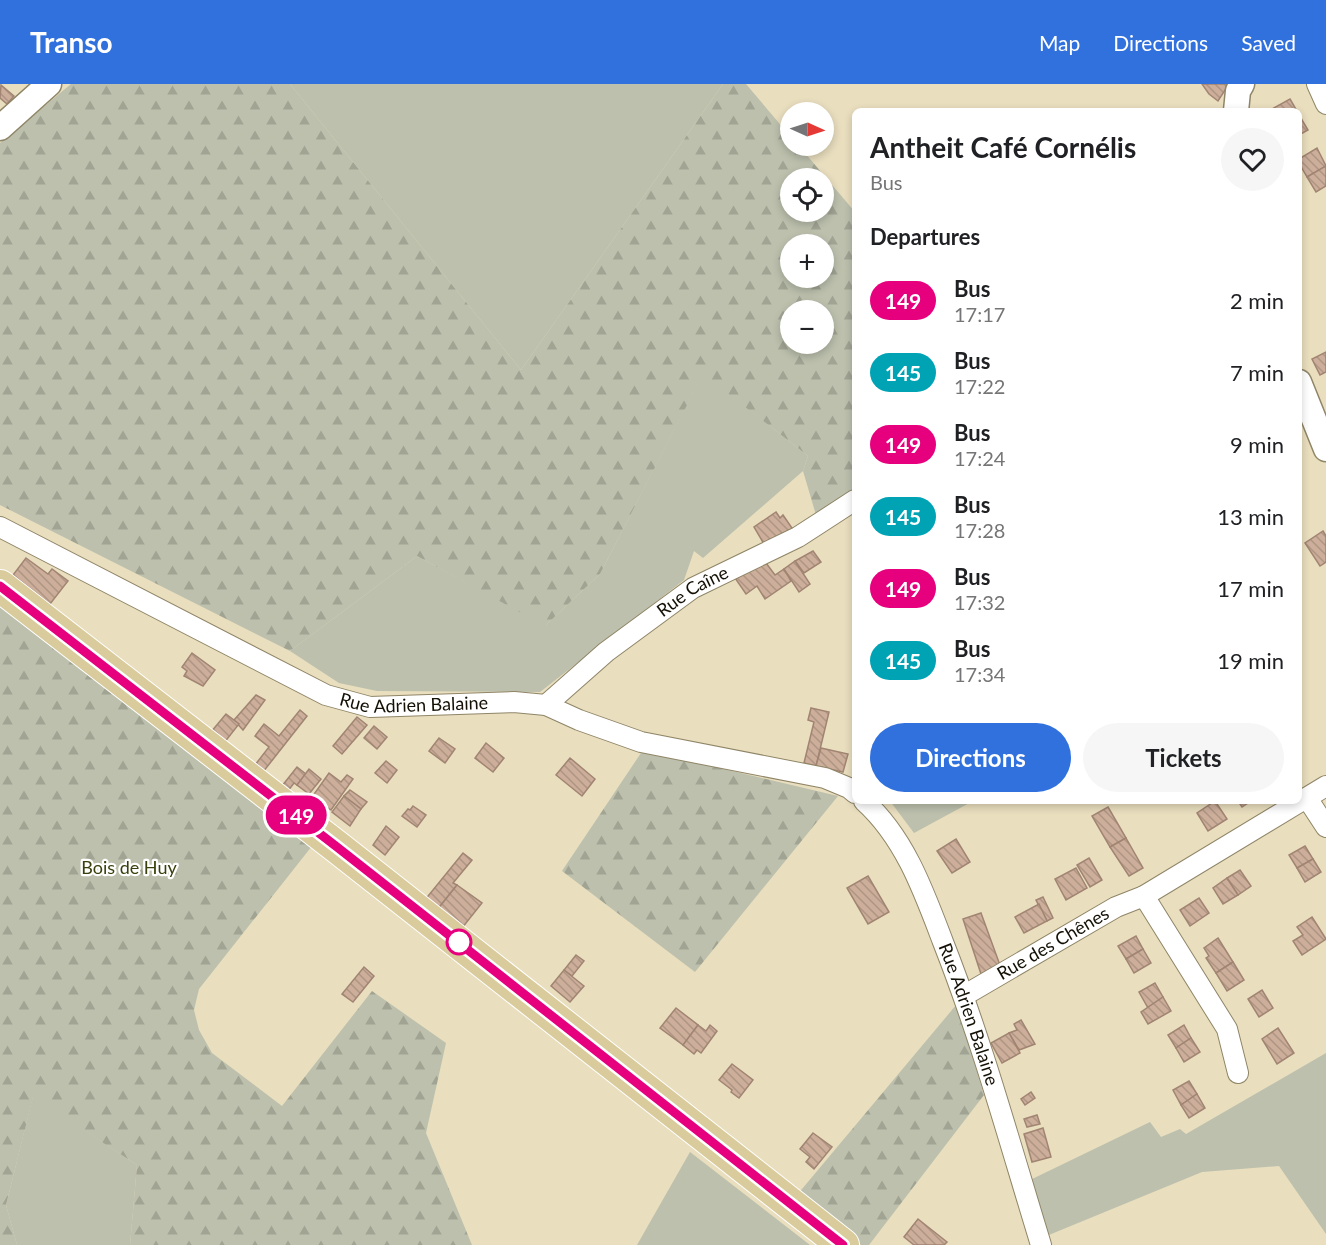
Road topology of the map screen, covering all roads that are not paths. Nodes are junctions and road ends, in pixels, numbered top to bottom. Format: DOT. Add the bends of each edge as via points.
graph roads {
  1 [pos="50,84"];
  2 [pos="1242,84"];
  3 [pos="1317,84"];
  4 [pos="1326,104"];
  5 [pos="1236,108"];
  6 [pos="0,128"];
  7 [pos="1302,389"];
  8 [pos="1326,449"];
  9 [pos="852,502"];
  10 [pos="0,527"];
  11 [pos="0,586"];
  12 [pos="546,705"];
  13 [pos="1326,786"];
  14 [pos="852,790"];
  15 [pos="1307,798"];
  16 [pos="1302,801"];
  17 [pos="867,804"];
  18 [pos="1297,804"];
  19 [pos="1326,827"];
  20 [pos="1144,896"];
  21 [pos="965,996"];
  22 [pos="1238,1073"];
  23 [pos="843,1245"];
  24 [pos="1041,1245"];
  1 -- 6 [label="street"];
  2 -- 5 [label="street"];
  3 -- 4 [label="street"];
  7 -- 8 [label="street"];
  9 -- 12 [label="street, Rue Caîne" via="798,537 693,588 606,652"];
  10 -- 12 [label="street, Rue Adrien Balaine" via="326,695 370,707 514,702"];
  11 -- 23 [label="main road"];
  12 -- 14 [label="street, Rue Adrien Balaine" via="641,742 825,778"];
  13 -- 15 [label="street, Rue des Chênes"];
  15 -- 16 [label="street, Rue des Chênes"];
  15 -- 19 [label="street"];
  17 -- 21 [label="street, Rue Adrien Balaine" via="912,863"];
  18 -- 20 [label="street, Rue des Chênes"];
  20 -- 21 [label="street, Rue des Chênes" via="1116,907"];
  20 -- 22 [label="street" via="1227,1029"];
  21 -- 24 [label="street, Rue Adrien Balaine"];
}
